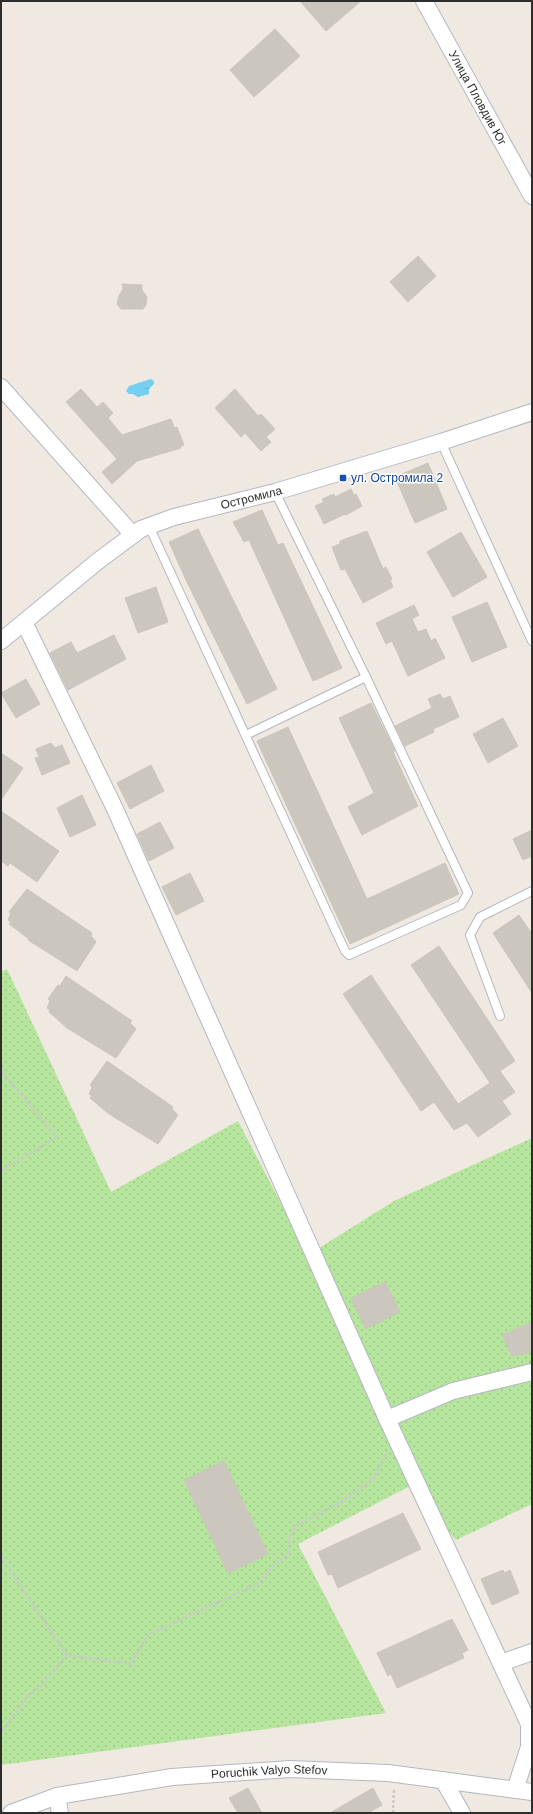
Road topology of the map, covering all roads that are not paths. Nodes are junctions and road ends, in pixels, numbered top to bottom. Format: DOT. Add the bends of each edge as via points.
graph roads {
  1 [pos="424,1"];
  2 [pos="532,196"];
  3 [pos="1,387"];
  4 [pos="532,412"];
  5 [pos="441,442"];
  6 [pos="275,492"];
  7 [pos="148,526"];
  8 [pos="133,535"];
  9 [pos="24,622"];
  10 [pos="1,641"];
  11 [pos="532,641"];
  12 [pos="366,677"];
  13 [pos="246,735"];
  14 [pos="532,891"];
  15 [pos="500,1016"];
  16 [pos="532,1372"];
  17 [pos="387,1419"];
  18 [pos="532,1652"];
  19 [pos="501,1663"];
  20 [pos="443,1780"];
  21 [pos="515,1790"];
  22 [pos="532,1792"];
  23 [pos="57,1796"];
  24 [pos="11,1813"];
  25 [pos="60,1813"];
  26 [pos="462,1813"];
  1 -- 2 [label="street, Улица Пловдив Юг"];
  3 -- 8 [label="street"];
  4 -- 5 [label="street, Остромила"];
  5 -- 6 [label="street, Остромила"];
  5 -- 11 [label="lane"];
  6 -- 7 [label="street, Остромила"];
  6 -- 12 [label="lane"];
  7 -- 8 [label="street, Остромила"];
  7 -- 13 [label="lane"];
  8 -- 9 [label="street, Остромила"];
  9 -- 10 [label="street, Остромила"];
  9 -- 17 [label="street" via="114,809"];
  12 -- 13 [label="lane"];
  12 -- 13 [label="lane" via="468,893 461,905 349,954 345,951"];
  14 -- 15 [label="lane" via="480,917 470,935"];
  16 -- 17 [label="street" via="453,1391"];
  17 -- 19 [label="street"];
  18 -- 19 [label="street"];
  19 -- 21 [label="street" via="529,1724 529,1747"];
  20 -- 21 [label="street, Poruchik Valyo Stefov"];
  20 -- 23 [label="street, Poruchik Valyo Stefov" via="395,1774 290,1769 172,1776"];
  20 -- 26 [label="street"];
  21 -- 22 [label="street, Poruchik Valyo Stefov"];
  23 -- 24 [label="street, Poruchik Valyo Stefov"];
  23 -- 25 [label="street"];
}
